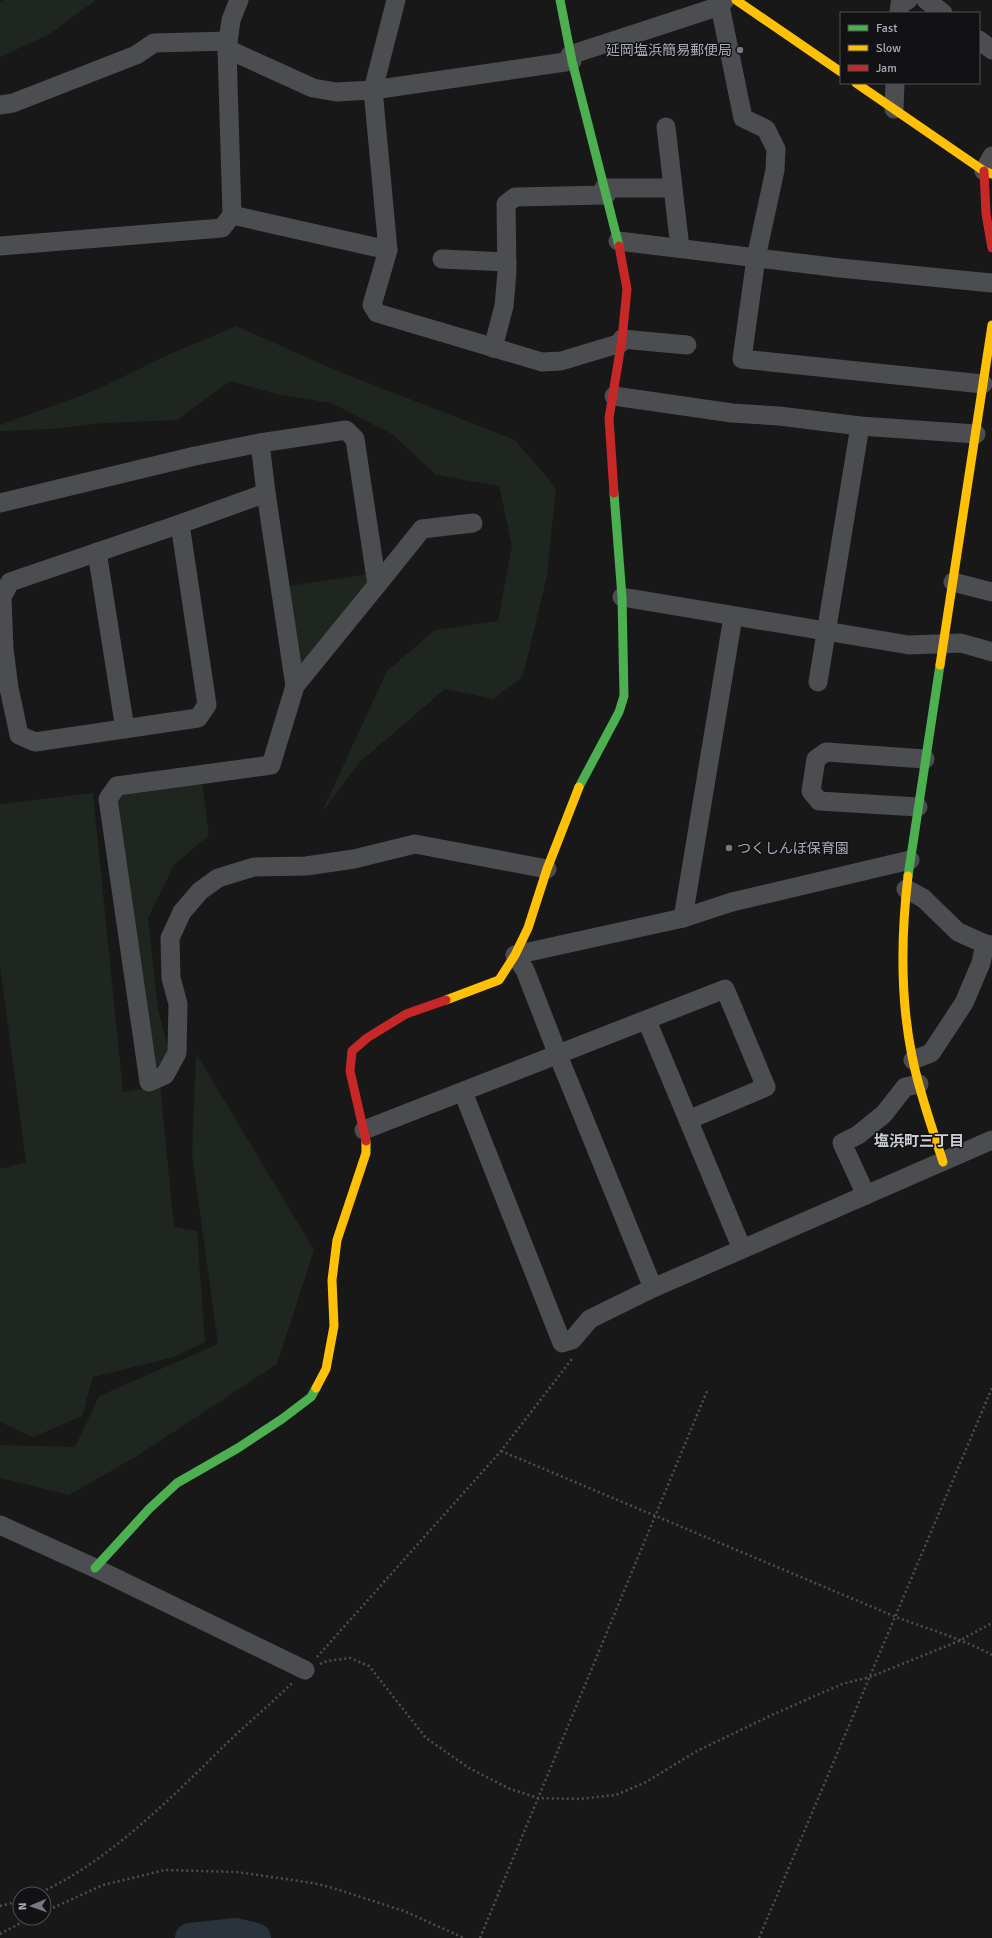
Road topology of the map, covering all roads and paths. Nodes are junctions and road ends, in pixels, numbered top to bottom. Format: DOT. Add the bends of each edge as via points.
graph roads {
  1 [pos="239,0"];
  2 [pos="396,0"];
  3 [pos="560,0"];
  4 [pos="908,0"];
  5 [pos="926,0"];
  6 [pos="727,2"];
  7 [pos="899,12"];
  8 [pos="942,12"];
  9 [pos="980,41"];
  10 [pos="227,45"];
  11 [pos="992,50"];
  12 [pos="571,58"];
  13 [pos="840,71"];
  14 [pos="857,84"];
  15 [pos="895,84"];
  16 [pos="373,90"];
  17 [pos="0,105"];
  18 [pos="894,109"];
  19 [pos="666,127"];
  20 [pos="989,167"];
  21 [pos="672,188"];
  22 [pos="605,192"];
  23 [pos="232,215"];
  24 [pos="618,241"];
  25 [pos="0,246"];
  26 [pos="680,248"];
  27 [pos="992,248"];
  28 [pos="388,250"];
  29 [pos="756,258"];
  30 [pos="442,259"];
  31 [pos="506,262"];
  32 [pos="992,283"];
  33 [pos="992,325"];
  34 [pos="622,341"];
  35 [pos="687,345"];
  36 [pos="493,348"];
  37 [pos="984,384"];
  38 [pos="614,396"];
  39 [pos="860,426"];
  40 [pos="976,434"];
  41 [pos="260,443"];
  42 [pos="266,493"];
  43 [pos="0,503"];
  44 [pos="473,523"];
  45 [pos="180,524"];
  46 [pos="97,552"];
  47 [pos="953,582"];
  48 [pos="377,585"];
  49 [pos="992,592"];
  50 [pos="622,597"];
  51 [pos="733,617"];
  52 [pos="827,631"];
  53 [pos="943,643"];
  54 [pos="992,652"];
  55 [pos="818,682"];
  56 [pos="295,686"];
  57 [pos="5,689"];
  58 [pos="125,729"];
  59 [pos="925,759"];
  60 [pos="918,807"];
  61 [pos="910,860"];
  62 [pos="547,869"];
  63 [pos="906,889"];
  64 [pos="683,918"];
  65 [pos="989,945"];
  66 [pos="515,955"];
  67 [pos="647,1021"];
  68 [pos="558,1055"];
  69 [pos="913,1060"];
  70 [pos="919,1084"];
  71 [pos="463,1092"];
  72 [pos="688,1120"];
  73 [pos="364,1130"];
  74 [pos="992,1140"];
  75 [pos="943,1162"];
  76 [pos="866,1195"];
  77 [pos="742,1249"];
  78 [pos="653,1288"];
  79 [pos="574,1356"];
  80 [pos="992,1388"];
  81 [pos="708,1391"];
  82 [pos="501,1451"];
  83 [pos="654,1515"];
  84 [pos="0,1525"];
  85 [pos="94,1568"];
  86 [pos="896,1617"];
  87 [pos="992,1623"];
  88 [pos="959,1641"];
  89 [pos="992,1656"];
  90 [pos="305,1670"];
  91 [pos="870,1677"];
  92 [pos="538,1798"];
  93 [pos="52,1887"];
  94 [pos="12,1903"];
  95 [pos="0,1906"];
  96 [pos="52,1908"];
  97 [pos="15,1926"];
  98 [pos="0,1934"];
  99 [pos="464,1938"];
  100 [pos="480,1938"];
  101 [pos="759,1938"];
  1 -- 10 [label="street" via="231,20"];
  2 -- 16 [label="street"];
  3 -- 12 [label="street"];
  4 -- 7 [label="street" via="900,4"];
  5 -- 8 [label="street"];
  6 -- 12 [label="street"];
  6 -- 13 [label="street"];
  6 -- 29 [label="street" via="743,118 766,128 776,149 776,170"];
  9 -- 11 [label="street"];
  10 -- 16 [label="street" via="312,88 336,92"];
  10 -- 17 [label="street" via="154,43 136,55 13,103"];
  10 -- 23 [label="street"];
  12 -- 16 [label="street"];
  12 -- 22 [label="street"];
  14 -- 18 [label="street"];
  15 -- 18 [label="street"];
  16 -- 28 [label="street"];
  18 -- 20 [label="street"];
  19 -- 21 [label="street"];
  20 -- 27 [label="street" via="986,214"];
  21 -- 22 [label="street"];
  21 -- 26 [label="street"];
  22 -- 24 [label="street"];
  22 -- 31 [label="street" via="515,197 506,204"];
  23 -- 25 [label="street" via="222,228"];
  23 -- 28 [label="street"];
  24 -- 26 [label="street"];
  24 -- 34 [label="street" via="627,289"];
  26 -- 29 [label="street"];
  28 -- 36 [label="street" via="372,305 377,313"];
  29 -- 32 [label="street"];
  29 -- 37 [label="street" via="742,358"];
  30 -- 31 [label="street"];
  31 -- 36 [label="street" via="504,306"];
  33 -- 37 [label="street"];
  34 -- 35 [label="street"];
  34 -- 36 [label="street" via="561,361 542,362"];
  34 -- 38 [label="street"];
  37 -- 40 [label="street"];
  38 -- 39 [label="street" via="732,413"];
  38 -- 50 [label="street" via="609,418"];
  39 -- 40 [label="street"];
  39 -- 52 [label="street"];
  40 -- 47 [label="street"];
  41 -- 42 [label="street"];
  41 -- 43 [label="street"];
  41 -- 48 [label="street" via="346,430 355,439"];
  42 -- 45 [label="street"];
  42 -- 56 [label="street"];
  44 -- 48 [label="street" via="422,529"];
  45 -- 46 [label="street"];
  45 -- 58 [label="street" via="207,705 198,718"];
  46 -- 57 [label="street" via="10,582 2,597"];
  46 -- 58 [label="street"];
  47 -- 49 [label="street"];
  47 -- 53 [label="street"];
  48 -- 56 [label="street"];
  50 -- 51 [label="street"];
  50 -- 62 [label="street" via="624,696 582,779"];
  51 -- 52 [label="street"];
  51 -- 64 [label="street"];
  52 -- 53 [label="street" via="909,645"];
  52 -- 55 [label="street"];
  53 -- 54 [label="street" via="961,643"];
  53 -- 59 [label="street"];
  56 -- 62 [label="street" via="272,765 117,786 108,799 149,1082 165,1075 177,1053 178,1004 171,978 170,938 182,912 200,891 218,878 254,867 306,866 354,859 414,844"];
  57 -- 58 [label="street" via="19,735 35,742"];
  59 -- 60 [label="street"];
  59 -- 60 [label="street" via="826,752 816,759 811,791 819,801"];
  60 -- 61 [label="street"];
  61 -- 63 [label="street"];
  61 -- 64 [label="street" via="732,902"];
  62 -- 66 [label="street" via="528,928"];
  63 -- 65 [label="street" via="923,898 958,932"];
  63 -- 69 [label="street" via="902,938 903,989"];
  64 -- 66 [label="street"];
  65 -- 69 [label="street" via="964,1003 931,1053"];
  66 -- 68 [label="street" via="525,970"];
  66 -- 73 [label="street" via="498,980 406,1014 352,1050 350,1071"];
  67 -- 68 [label="street"];
  67 -- 72 [label="street"];
  67 -- 72 [label="street" via="725,989 766,1087"];
  68 -- 71 [label="street"];
  68 -- 78 [label="street"];
  69 -- 70 [label="street"];
  70 -- 75 [label="street"];
  70 -- 76 [label="street" via="905,1087 884,1114 858,1135 842,1143"];
  71 -- 73 [label="street"];
  71 -- 78 [label="street" via="562,1343 572,1340 590,1318"];
  72 -- 77 [label="street"];
  73 -- 85 [label="street" via="366,1153 337,1240 332,1280 334,1326 326,1369 311,1397 238,1448 177,1483"];
  74 -- 75 [label="street"];
  75 -- 76 [label="street"];
  76 -- 77 [label="street"];
  77 -- 78 [label="street"];
  79 -- 82 [label="path"];
  80 -- 86 [label="path"];
  81 -- 83 [label="path"];
  82 -- 83 [label="path"];
  82 -- 90 [label="path"];
  83 -- 86 [label="path"];
  83 -- 92 [label="path"];
  84 -- 85 [label="street"];
  85 -- 90 [label="street"];
  86 -- 88 [label="path"];
  86 -- 91 [label="path"];
  87 -- 88 [label="path"];
  88 -- 89 [label="path" via="973,1644"];
  88 -- 91 [label="path"];
  90 -- 92 [label="path" via="327,1661 350,1658 369,1666 426,1738 469,1768 510,1789"];
  90 -- 93 [label="path" via="164,1805 135,1829"];
  91 -- 92 [label="path" via="842,1684 774,1714 696,1751 646,1782 616,1795 580,1799"];
  91 -- 101 [label="path"];
  92 -- 100 [label="path"];
  94 -- 95 [label="path"];
  96 -- 99 [label="path" via="103,1885 165,1870 237,1872 333,1888 404,1911"];
  97 -- 98 [label="path"];
}
